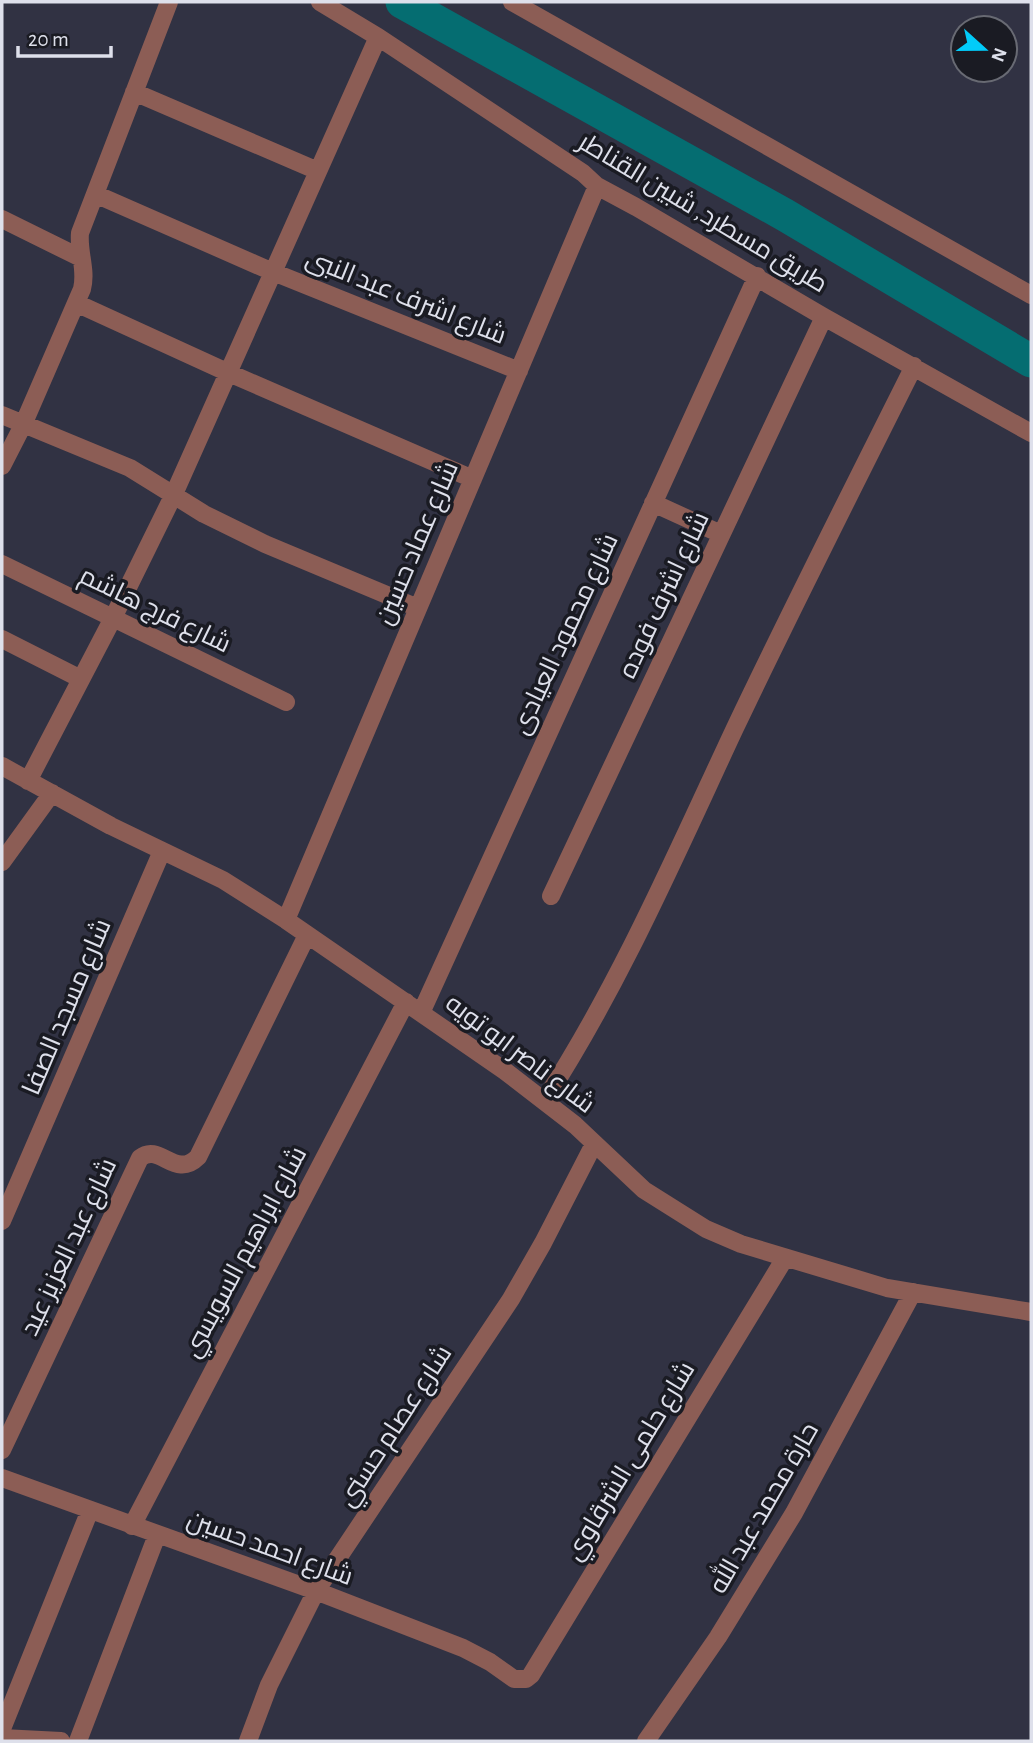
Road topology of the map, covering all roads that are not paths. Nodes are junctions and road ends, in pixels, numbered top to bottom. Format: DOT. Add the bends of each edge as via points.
graph roads {
  1 [pos="169,2"];
  2 [pos="320,2"];
  3 [pos="512,2"];
  4 [pos="378,37"];
  5 [pos="134,92"];
  6 [pos="318,171"];
  7 [pos="597,186"];
  8 [pos="95,194"];
  9 [pos="2,219"];
  10 [pos="81,258"];
  11 [pos="273,272"];
  12 [pos="757,276"];
  13 [pos="1031,295"];
  14 [pos="76,303"];
  15 [pos="824,317"];
  16 [pos="914,366"];
  17 [pos="519,371"];
  18 [pos="229,373"];
  19 [pos="2,415"];
  20 [pos="23,425"];
  21 [pos="1031,433"];
  22 [pos="2,466"];
  23 [pos="473,479"];
  24 [pos="174,494"];
  25 [pos="653,503"];
  26 [pos="721,534"];
  27 [pos="2,564"];
  28 [pos="418,608"];
  29 [pos="113,618"];
  30 [pos="2,639"];
  31 [pos="81,679"];
  32 [pos="286,702"];
  33 [pos="2,766"];
  34 [pos="27,781"];
  35 [pos="52,793"];
  36 [pos="163,850"];
  37 [pos="2,862"];
  38 [pos="551,896"];
  39 [pos="286,920"];
  40 [pos="307,935"];
  41 [pos="405,1002"];
  42 [pos="421,1013"];
  43 [pos="544,1101"];
  44 [pos="594,1144"];
  45 [pos="2,1221"];
  46 [pos="785,1258"];
  47 [pos="913,1292"];
  48 [pos="1031,1312"];
  49 [pos="2,1450"];
  50 [pos="2,1478"];
  51 [pos="90,1510"];
  52 [pos="132,1526"];
  53 [pos="157,1535"];
  54 [pos="316,1591"];
  55 [pos="514,1679"];
  56 [pos="5,1737"];
  57 [pos="61,1741"];
  58 [pos="78,1741"];
  59 [pos="248,1741"];
  60 [pos="646,1741"];
  1 -- 5 [label="street"];
  2 -- 4 [label="street, طريق مسطرد, شبين القناطر"];
  3 -- 13 [label="street"];
  4 -- 6 [label="street"];
  4 -- 7 [label="street, طريق مسطرد, شبين القناطر"];
  5 -- 6 [label="street"];
  5 -- 8 [label="street"];
  6 -- 11 [label="street"];
  7 -- 12 [label="street, طريق مسطرد, شبين القناطر"];
  7 -- 17 [label="street, شارع عماد حسين"];
  8 -- 10 [label="street" via="80,233"];
  8 -- 11 [label="street, شارع اشرف عبد النبى"];
  9 -- 10 [label="street"];
  10 -- 14 [label="street" via="84,281"];
  11 -- 17 [label="street, شارع اشرف عبد النبى"];
  11 -- 18 [label="street"];
  12 -- 15 [label="street, طريق مسطرد, شبين القناطر"];
  12 -- 25 [label="street, شارع محمود العيادى"];
  14 -- 18 [label="street"];
  14 -- 20 [label="street"];
  15 -- 16 [label="street, طريق مسطرد, شبين القناطر"];
  15 -- 26 [label="street, شارع اشرف فوده"];
  16 -- 21 [label="street, طريق مسطرد, شبين القناطر"];
  16 -- 43 [label="street" via="592,1025"];
  17 -- 23 [label="street, شارع عماد حسين"];
  18 -- 23 [label="street"];
  18 -- 24 [label="street"];
  19 -- 20 [label="street"];
  20 -- 22 [label="street"];
  20 -- 24 [label="street" via="130,468"];
  23 -- 28 [label="street, شارع عماد حسين"];
  24 -- 28 [label="street" via="265,544"];
  24 -- 29 [label="street"];
  25 -- 26 [label="street"];
  25 -- 42 [label="street, شارع محمود العيادى"];
  26 -- 38 [label="street, شارع اشرف فوده"];
  27 -- 29 [label="street, شارع فرج هاشم"];
  28 -- 39 [label="street, شارع عماد حسين"];
  29 -- 31 [label="street"];
  29 -- 32 [label="street, شارع فرج هاشم"];
  30 -- 31 [label="street"];
  31 -- 34 [label="street"];
  33 -- 34 [label="street, شارع ناصر ابو تويه"];
  34 -- 35 [label="street, شارع ناصر ابو تويه"];
  35 -- 36 [label="street, شارع ناصر ابو تويه"];
  35 -- 37 [label="street"];
  36 -- 39 [label="street, شارع ناصر ابو تويه" via="223,880"];
  36 -- 45 [label="street, شارع مسجد الصفا"];
  39 -- 40 [label="street, شارع ناصر ابو تويه"];
  40 -- 41 [label="street, شارع ناصر ابو تويه"];
  40 -- 49 [label="street, شارع عبد العزيز عيد" via="198,1157 185,1165 153,1154 140,1158"];
  41 -- 42 [label="street, شارع ناصر ابو تويه"];
  41 -- 52 [label="street, شارع ابراهيم السويسي"];
  42 -- 43 [label="street, شارع ناصر ابو تويه"];
  43 -- 44 [label="street, شارع ناصر ابو تويه"];
  44 -- 46 [label="street, شارع ناصر ابو تويه" via="676,1212 741,1244"];
  44 -- 54 [label="street, شارع عصام حسني" via="511,1299"];
  46 -- 47 [label="street, شارع ناصر ابو تويه"];
  46 -- 55 [label="street, شارع حلمى الشرقاوي" via="531,1675"];
  47 -- 48 [label="street, شارع ناصر ابو تويه"];
  47 -- 60 [label="street, حارة محمد عبد الله" via="794,1513 718,1637"];
  50 -- 51 [label="street, شارع احمد حسين"];
  51 -- 52 [label="street, شارع احمد حسين"];
  51 -- 56 [label="street"];
  52 -- 53 [label="street, شارع احمد حسين"];
  53 -- 54 [label="street, شارع احمد حسين"];
  53 -- 58 [label="street"];
  54 -- 55 [label="street, شارع احمد حسين" via="463,1648"];
  54 -- 59 [label="street, شارع عصام حسني" via="269,1685"];
  56 -- 57 [label="street"];
}
